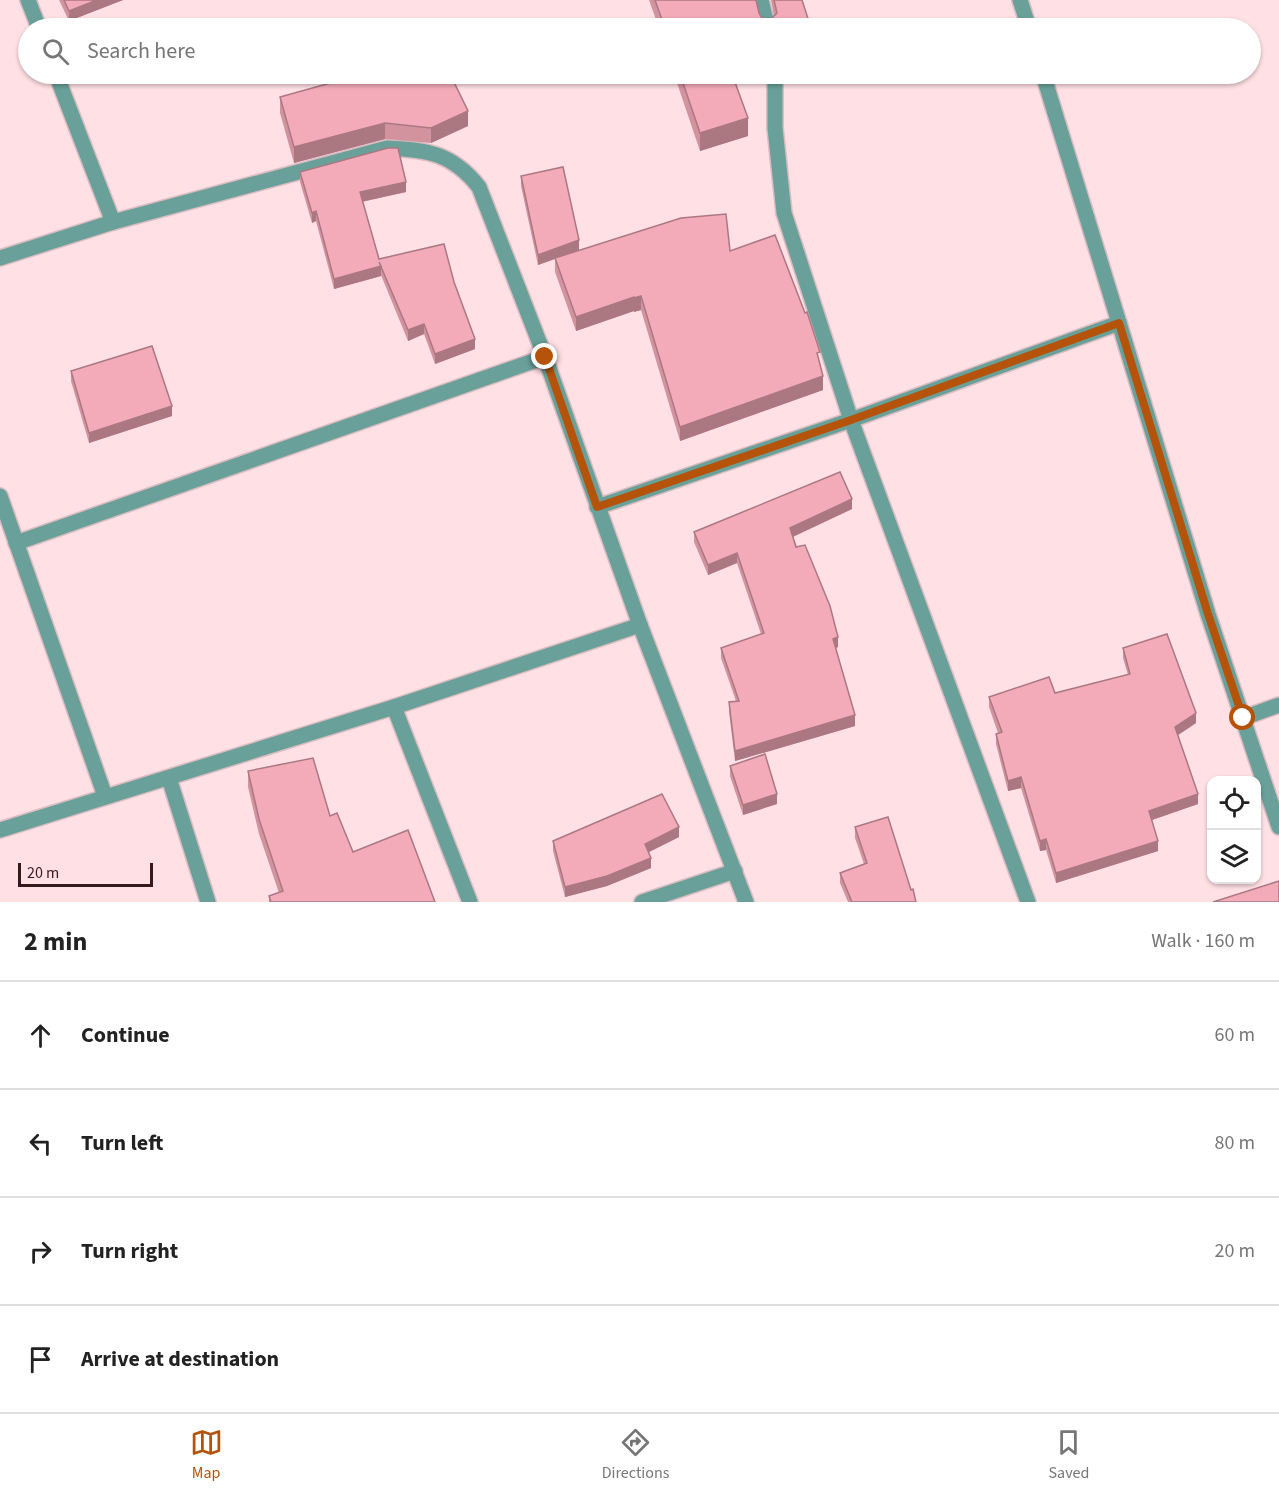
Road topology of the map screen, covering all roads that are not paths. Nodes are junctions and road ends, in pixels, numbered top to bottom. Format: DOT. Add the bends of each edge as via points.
graph roads {
  1 [pos="28,0"];
  2 [pos="761,0"];
  3 [pos="1020,0"];
  4 [pos="35,18"];
  5 [pos="766,18"];
  6 [pos="1026,18"];
  7 [pos="60,84"];
  8 [pos="775,84"];
  9 [pos="1046,84"];
  10 [pos="113,222"];
  11 [pos="0,258"];
  12 [pos="1119,323"];
  13 [pos="545,357"];
  14 [pos="851,420"];
  15 [pos="0,496"];
  16 [pos="597,507"];
  17 [pos="16,543"];
  18 [pos="639,625"];
  19 [pos="1279,705"];
  20 [pos="394,707"];
  21 [pos="1243,718"];
  22 [pos="169,778"];
  23 [pos="105,796"];
  24 [pos="1279,827"];
  25 [pos="0,830"];
  26 [pos="735,871"];
  27 [pos="208,902"];
  28 [pos="470,902"];
  29 [pos="642,902"];
  30 [pos="746,902"];
  31 [pos="1028,902"];
  1 -- 4 [label="street"];
  2 -- 5 [label="street"];
  3 -- 6 [label="street"];
  7 -- 10 [label="street"];
  8 -- 14 [label="street" via="775,128 784,213"];
  9 -- 12 [label="street"];
  10 -- 11 [label="street"];
  10 -- 13 [label="street" via="387,148 436,155 465,170 479,187"];
  12 -- 14 [label="street"];
  12 -- 21 [label="street"];
  13 -- 16 [label="street"];
  13 -- 17 [label="street"];
  14 -- 16 [label="street"];
  14 -- 31 [label="street"];
  15 -- 17 [label="street"];
  16 -- 18 [label="street"];
  17 -- 23 [label="street"];
  18 -- 20 [label="street"];
  18 -- 26 [label="street"];
  19 -- 21 [label="street"];
  20 -- 22 [label="street"];
  20 -- 28 [label="street"];
  21 -- 24 [label="street"];
  22 -- 23 [label="street"];
  22 -- 27 [label="street"];
  23 -- 25 [label="street"];
  26 -- 29 [label="street"];
  26 -- 30 [label="street"];
}
